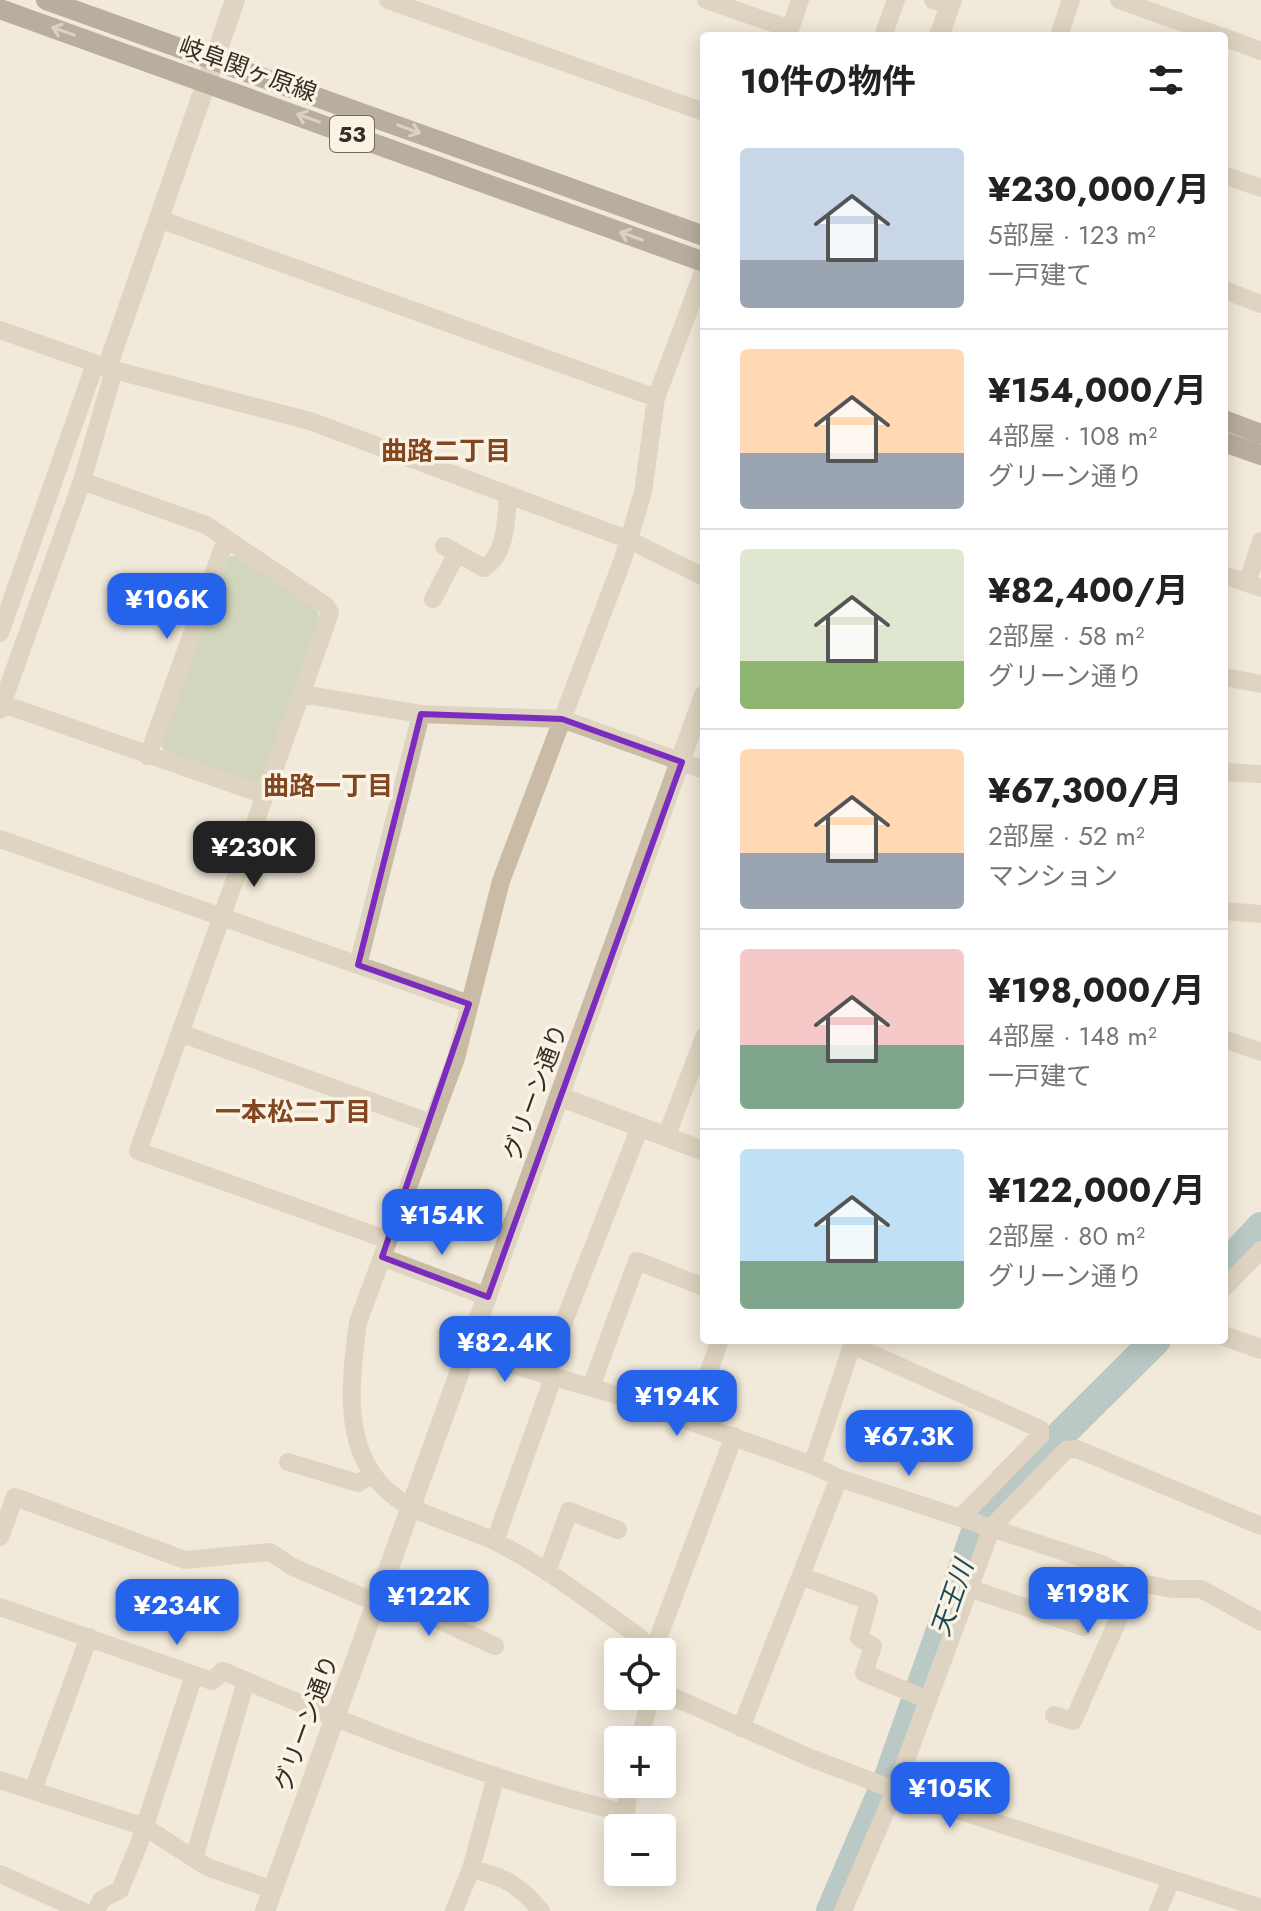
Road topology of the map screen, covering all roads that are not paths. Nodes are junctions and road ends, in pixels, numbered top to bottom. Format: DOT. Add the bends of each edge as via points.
graph roads {
  1 [pos="46,0"];
  2 [pos="235,0"];
  3 [pos="388,0"];
  4 [pos="706,0"];
  5 [pos="800,0"];
  6 [pos="896,0"];
  7 [pos="1071,0"];
  8 [pos="1119,0"];
  9 [pos="945,2"];
  10 [pos="0,9"];
  11 [pos="789,32"];
  12 [pos="884,32"];
  13 [pos="940,32"];
  14 [pos="1060,32"];
  15 [pos="1208,32"];
  16 [pos="1228,39"];
  17 [pos="1261,51"];
  18 [pos="214,59"];
  19 [pos="206,81"];
  20 [pos="700,111"];
  21 [pos="1228,176"];
  22 [pos="1261,188"];
  23 [pos="159,219"];
  24 [pos="700,235"];
  25 [pos="700,261"];
  26 [pos="700,281"];
  27 [pos="1228,292"];
  28 [pos="1261,304"];
  29 [pos="0,330"];
  30 [pos="105,368"];
  31 [pos="656,398"];
  32 [pos="1228,422"];
  33 [pos="1261,434"];
  34 [pos="1228,443"];
  35 [pos="1261,455"];
  36 [pos="82,481"];
  37 [pos="508,495"];
  38 [pos="226,539"];
  39 [pos="627,539"];
  40 [pos="1261,541"];
  41 [pos="700,575"];
  42 [pos="1228,576"];
  43 [pos="1254,585"];
  44 [pos="433,599"];
  45 [pos="0,633"];
  46 [pos="1228,678"];
  47 [pos="1261,684"];
  48 [pos="302,694"];
  49 [pos="1,705"];
  50 [pos="700,707"];
  51 [pos="421,714"];
  52 [pos="562,719"];
  53 [pos="148,756"];
  54 [pos="682,762"];
  55 [pos="700,769"];
  56 [pos="1228,772"];
  57 [pos="1261,774"];
  58 [pos="265,795"];
  59 [pos="0,839"];
  60 [pos="1228,911"];
  61 [pos="1261,914"];
  62 [pos="222,917"];
  63 [pos="358,965"];
  64 [pos="469,1004"];
  65 [pos="180,1033"];
  66 [pos="1228,1040"];
  67 [pos="700,1048"];
  68 [pos="1261,1052"];
  69 [pos="561,1097"];
  70 [pos="431,1123"];
  71 [pos="640,1127"];
  72 [pos="666,1137"];
  73 [pos="700,1150"];
  74 [pos="385,1249"];
  75 [pos="1261,1250"];
  76 [pos="1228,1284"];
  77 [pos="700,1285"];
  78 [pos="488,1297"];
  79 [pos="1228,1337"];
  80 [pos="719,1344"];
  81 [pos="853,1344"];
  82 [pos="855,1344"];
  83 [pos="1261,1349"];
  84 [pos="468,1352"];
  85 [pos="549,1374"];
  86 [pos="591,1387"];
  87 [pos="691,1421"];
  88 [pos="734,1436"];
  89 [pos="288,1462"];
  90 [pos="812,1465"];
  91 [pos="372,1475"];
  92 [pos="839,1478"];
  93 [pos="412,1506"];
  94 [pos="961,1517"];
  95 [pos="1261,1526"];
  96 [pos="992,1527"];
  97 [pos="618,1530"];
  98 [pos="0,1537"];
  99 [pos="495,1541"];
  100 [pos="547,1572"];
  101 [pos="801,1576"];
  102 [pos="1135,1582"];
  103 [pos="969,1588"];
  104 [pos="379,1598"];
  105 [pos="0,1607"];
  106 [pos="1261,1622"];
  107 [pos="1083,1627"];
  108 [pos="89,1637"];
  109 [pos="640,1638"];
  110 [pos="658,1638"];
  111 [pos="495,1646"];
  112 [pos="194,1675"];
  113 [pos="246,1681"];
  114 [pos="676,1698"];
  115 [pos="928,1700"];
  116 [pos="1054,1715"];
  117 [pos="337,1719"];
  118 [pos="741,1728"];
  119 [pos="496,1776"];
  120 [pos="0,1780"];
  121 [pos="33,1790"];
  122 [pos="895,1790"];
  123 [pos="628,1798"];
  124 [pos="145,1827"];
  125 [pos="194,1858"];
  126 [pos="471,1869"];
  127 [pos="0,1874"];
  128 [pos="1171,1880"];
  129 [pos="273,1890"];
  130 [pos="1261,1908"];
  131 [pos="82,1911"];
  132 [pos="96,1911"];
  133 [pos="265,1911"];
  134 [pos="454,1911"];
  135 [pos="541,1911"];
  136 [pos="843,1911"];
  137 [pos="1158,1911"];
  1 -- 18 [label="main road, 岐阜関ヶ原線 / 53"];
  2 -- 18 [label="street"];
  3 -- 20 [label="street"];
  4 -- 11 [label="street"];
  5 -- 11 [label="street"];
  6 -- 12 [label="street"];
  7 -- 14 [label="street"];
  8 -- 15 [label="street"];
  9 -- 13 [label="street"];
  19 -- 10 [label="main road, 岐阜関ヶ原線 / 53, one-way"];
  16 -- 17 [label="street"];
  18 -- 19 [label="street"];
  18 -- 24 [label="main road, 岐阜関ヶ原線 / 53, one-way"];
  19 -- 23 [label="street"];
  25 -- 19 [label="main road, 岐阜関ヶ原線 / 53, one-way"];
  21 -- 22 [label="street"];
  23 -- 30 [label="street"];
  23 -- 31 [label="street"];
  26 -- 31 [label="street"];
  27 -- 28 [label="street"];
  29 -- 30 [label="street"];
  30 -- 36 [label="street"];
  30 -- 37 [label="street" via="298,418"];
  30 -- 45 [label="street"];
  31 -- 39 [label="street" via="643,492"];
  32 -- 33 [label="main road"];
  34 -- 35 [label="main road"];
  36 -- 38 [label="street" via="206,525"];
  36 -- 49 [label="street"];
  37 -- 39 [label="street"];
  37 -- 44 [label="street" via="505,534 492,563 484,568 450,549"];
  38 -- 48 [label="street" via="330,613"];
  38 -- 53 [label="street"];
  39 -- 41 [label="street"];
  39 -- 52 [label="street"];
  40 -- 43 [label="street"];
  42 -- 43 [label="street"];
  46 -- 47 [label="street"];
  48 -- 51 [label="street"];
  48 -- 58 [label="street"];
  49 -- 53 [label="street"];
  50 -- 54 [label="street, グリーン通り"];
  51 -- 52 [label="street"];
  51 -- 63 [label="street"];
  52 -- 54 [label="street"];
  52 -- 64 [label="street" via="501,881"];
  53 -- 58 [label="street"];
  54 -- 55 [label="street"];
  54 -- 69 [label="street, グリーン通り"];
  56 -- 57 [label="street"];
  58 -- 62 [label="street"];
  59 -- 62 [label="street"];
  60 -- 61 [label="street"];
  62 -- 63 [label="street"];
  62 -- 65 [label="street"];
  63 -- 64 [label="street"];
  64 -- 70 [label="street" via="456,1058"];
  65 -- 70 [label="street"];
  65 -- 74 [label="street" via="138,1151"];
  66 -- 68 [label="street"];
  67 -- 72 [label="street"];
  69 -- 71 [label="street"];
  69 -- 78 [label="street, グリーン通り"];
  70 -- 74 [label="street"];
  71 -- 72 [label="street"];
  71 -- 85 [label="street"];
  72 -- 73 [label="street"];
  74 -- 78 [label="street"];
  74 -- 91 [label="street" via="358,1322 353,1366 354,1435"];
  75 -- 76 [label="street"];
  77 -- 86 [label="street" via="637,1261"];
  78 -- 84 [label="street, グリーン通り"];
  79 -- 83 [label="street"];
  80 -- 87 [label="street"];
  81 -- 90 [label="street"];
  82 -- 94 [label="street" via="1040,1429 1040,1436"];
  84 -- 85 [label="street"];
  84 -- 93 [label="street, グリーン通り"];
  85 -- 86 [label="street"];
  85 -- 99 [label="street"];
  86 -- 87 [label="street"];
  87 -- 88 [label="street"];
  88 -- 90 [label="street"];
  88 -- 110 [label="street"];
  89 -- 91 [label="street" via="358,1483"];
  90 -- 92 [label="street"];
  91 -- 93 [label="street"];
  92 -- 94 [label="street"];
  92 -- 101 [label="street"];
  93 -- 99 [label="street"];
  93 -- 104 [label="street, グリーン通り"];
  94 -- 96 [label="street"];
  95 -- 96 [label="street" via="1077,1449 1066,1450"];
  96 -- 102 [label="street" via="1104,1565"];
  96 -- 103 [label="street"];
  97 -- 100 [label="street" via="569,1511"];
  98 -- 104 [label="street" via="15,1497 185,1560 270,1552 293,1567"];
  99 -- 100 [label="street"];
  100 -- 109 [label="street"];
  101 -- 115 [label="street" via="869,1601 859,1638 873,1646 864,1673"];
  101 -- 118 [label="street"];
  102 -- 106 [label="street" via="1201,1589"];
  102 -- 116 [label="street" via="1073,1721"];
  103 -- 107 [label="street"];
  103 -- 115 [label="street"];
  104 -- 111 [label="street"];
  104 -- 117 [label="street, グリーン通り"];
  105 -- 108 [label="street"];
  108 -- 112 [label="street"];
  108 -- 121 [label="street"];
  112 -- 113 [label="street" via="212,1681 223,1671"];
  112 -- 124 [label="street"];
  113 -- 117 [label="street"];
  113 -- 125 [label="street"];
  114 -- 118 [label="street"];
  115 -- 122 [label="street"];
  117 -- 119 [label="street"];
  117 -- 129 [label="street, グリーン通り"];
  118 -- 122 [label="street"];
  119 -- 123 [label="street" via="626,1813"];
  119 -- 126 [label="street"];
  120 -- 121 [label="street"];
  121 -- 124 [label="street"];
  122 -- 128 [label="street"];
  122 -- 136 [label="street"];
  124 -- 125 [label="street"];
  124 -- 132 [label="street" via="120,1890 102,1899"];
  125 -- 129 [label="street"];
  126 -- 134 [label="street"];
  126 -- 135 [label="street" via="520,1887"];
  127 -- 131 [label="street"];
  128 -- 130 [label="street"];
  128 -- 137 [label="street"];
  129 -- 133 [label="street, グリーン通り"];
}
